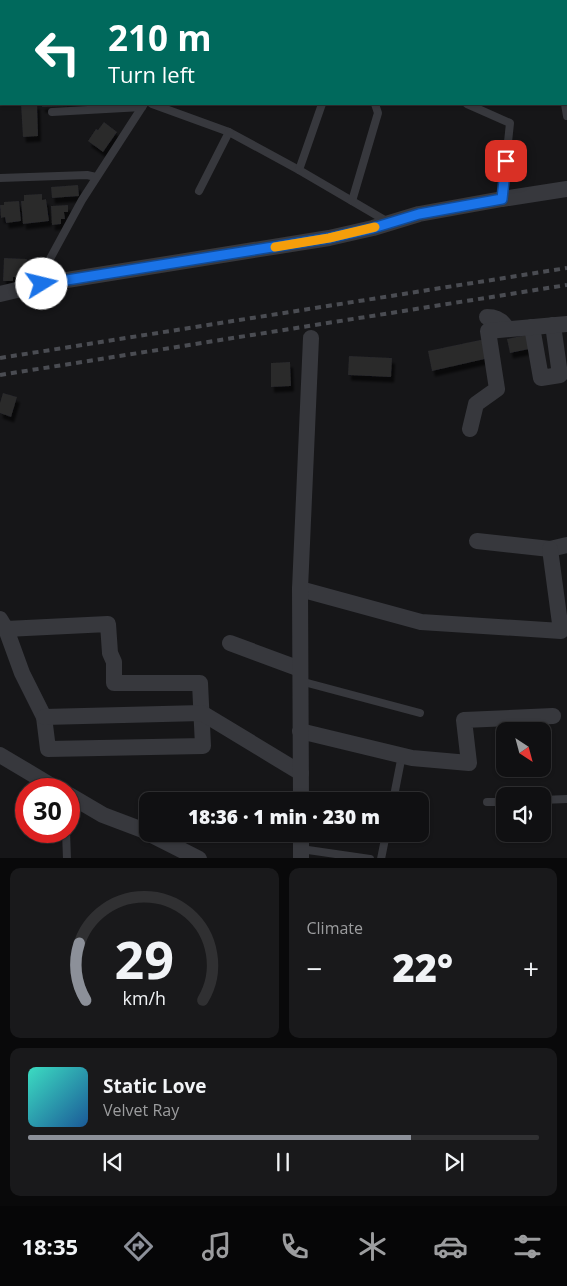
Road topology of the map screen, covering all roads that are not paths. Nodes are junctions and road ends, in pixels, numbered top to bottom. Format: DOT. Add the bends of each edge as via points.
graph roads {
  1 [pos="143,105"];
  2 [pos="155,105"];
  3 [pos="322,105"];
  4 [pos="375,105"];
  5 [pos="469,105"];
  6 [pos="52,112"];
  7 [pos="229,132"];
  8 [pos="299,170"];
  9 [pos="96,177"];
  10 [pos="0,178"];
  11 [pos="567,189"];
  12 [pos="199,190"];
  13 [pos="502,199"];
  14 [pos="352,201"];
  15 [pos="390,223"];
  16 [pos="42,284"];
  17 [pos="0,294"];
  18 [pos="487,317"];
  19 [pos="560,324"];
  20 [pos="532,327"];
  21 [pos="507,329"];
  22 [pos="311,338"];
  23 [pos="564,375"];
  24 [pos="470,429"];
  25 [pos="477,541"];
  26 [pos="567,545"];
  27 [pos="550,549"];
  28 [pos="300,589"];
  29 [pos="3,624"];
  30 [pos="230,642"];
  31 [pos="300,675"];
  32 [pos="202,713"];
  33 [pos="420,713"];
  34 [pos="553,716"];
  35 [pos="44,718"];
  36 [pos="300,731"];
  37 [pos="0,755"];
  38 [pos="402,756"];
  39 [pos="301,773"];
  40 [pos="39,778"];
  41 [pos="301,792"];
  42 [pos="395,792"];
  43 [pos="551,800"];
  44 [pos="567,800"];
  45 [pos="80,802"];
  46 [pos="487,802"];
  47 [pos="496,802"];
  48 [pos="139,829"];
  49 [pos="167,842"];
  50 [pos="385,842"];
  51 [pos="66,843"];
  52 [pos="301,847"];
  53 [pos="67,858"];
  54 [pos="199,858"];
  55 [pos="370,858"];
  56 [pos="382,858"];
  1 -- 6 [label="lane"];
  1 -- 9 [label="lane"];
  2 -- 7 [label="lane"];
  3 -- 8 [label="lane"];
  4 -- 14 [label="lane" via="378,113"];
  5 -- 13 [label="lane" via="510,123"];
  7 -- 8 [label="lane"];
  7 -- 12 [label="lane"];
  8 -- 14 [label="lane"];
  9 -- 10 [label="lane"];
  9 -- 16 [label="lane" via="45,268"];
  11 -- 13 [label="street"];
  13 -- 15 [label="street" via="419,214"];
  14 -- 15 [label="lane"];
  15 -- 16 [label="street" via="329,238"];
  16 -- 17 [label="street"];
  18 -- 21 [label="street" via="494,317"];
  19 -- 20 [label="street"];
  19 -- 23 [label="street"];
  20 -- 21 [label="street"];
  20 -- 23 [label="street" via="541,378"];
  21 -- 24 [label="street" via="488,331 497,389 476,404"];
  22 -- 28 [label="street"];
  25 -- 27 [label="street"];
  26 -- 27 [label="street"];
  27 -- 28 [label="street" via="561,631 422,622"];
  28 -- 31 [label="street"];
  29 -- 32 [label="street" via="108,624 114,683 200,683"];
  29 -- 35 [label="street"];
  30 -- 31 [label="street"];
  31 -- 33 [label="lane"];
  31 -- 36 [label="street"];
  32 -- 35 [label="street"];
  32 -- 35 [label="street" via="203,746 48,749"];
  32 -- 39 [label="street"];
  34 -- 38 [label="street" via="464,720 469,763"];
  36 -- 38 [label="street"];
  36 -- 39 [label="street"];
  37 -- 40 [label="street"];
  38 -- 42 [label="lane"];
  39 -- 41 [label="street"];
  43 -- 44 [label="lane"];
  45 -- 48 [label="street" via="103,816"];
  46 -- 47 [label="lane"];
  49 -- 54 [label="street"];
  50 -- 56 [label="lane"];
  51 -- 53 [label="lane"];
  52 -- 55 [label="lane"];
}
